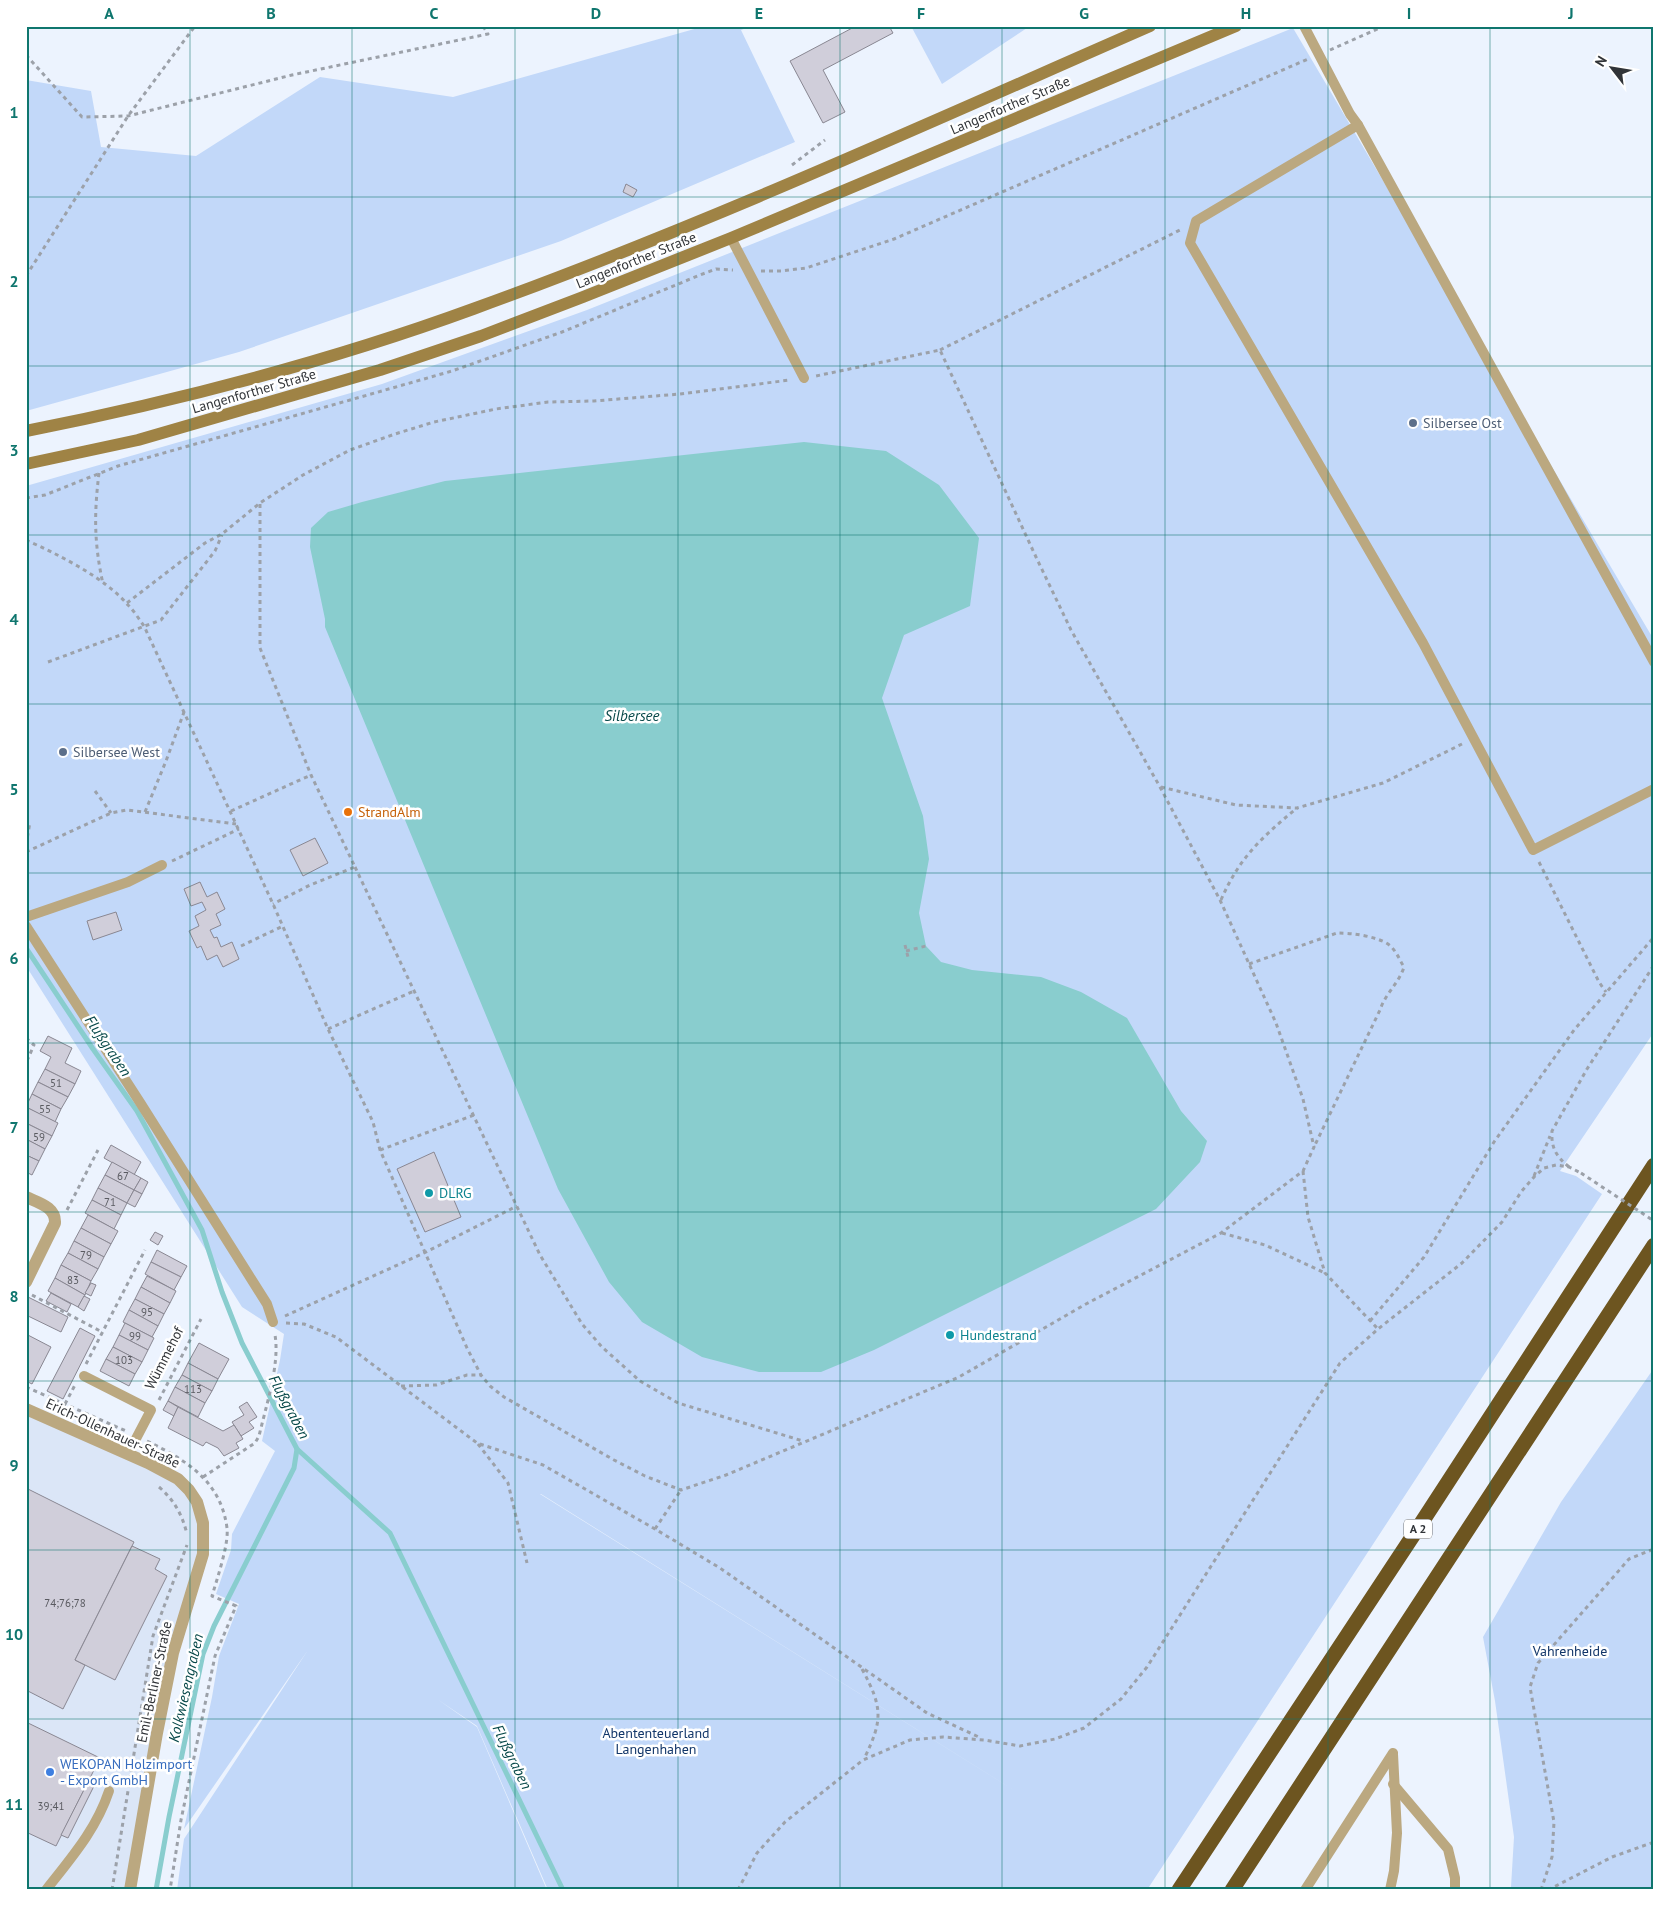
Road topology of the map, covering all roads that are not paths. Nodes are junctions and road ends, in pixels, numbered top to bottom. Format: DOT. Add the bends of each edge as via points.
graph roads {
  1 [pos="1150,26"];
  2 [pos="1236,26"];
  3 [pos="1304,26"];
  4 [pos="1358,125"];
  5 [pos="731,238"];
  6 [pos="804,378"];
  7 [pos="26,431"];
  8 [pos="26,464"];
  9 [pos="1654,662"];
  10 [pos="1654,789"];
  11 [pos="162,865"];
  12 [pos="26,917"];
  13 [pos="26,926"];
  14 [pos="1654,1166"];
  15 [pos="26,1197"];
  16 [pos="1654,1245"];
  17 [pos="26,1282"];
  18 [pos="273,1322"];
  19 [pos="82,1374"];
  20 [pos="26,1409"];
  21 [pos="128,1454"];
  22 [pos="200,1512"];
  23 [pos="1394,1784"];
  24 [pos="109,1791"];
  25 [pos="46,1890"];
  26 [pos="130,1890"];
  27 [pos="1178,1890"];
  28 [pos="1232,1890"];
  29 [pos="1305,1890"];
  30 [pos="1390,1890"];
  31 [pos="1455,1890"];
  1 -- 7 [label="main road, Langenforther Straße" via="662,237 471,310 370,344 216,388"];
  2 -- 5 [label="main road, Langenforther Straße"];
  3 -- 4 [label="lane"];
  4 -- 9 [label="lane"];
  4 -- 10 [label="lane" via="1196,221 1190,243 1423,643 1533,850"];
  5 -- 6 [label="lane"];
  5 -- 8 [label="main road, Langenforther Straße" via="481,336 380,370 138,440"];
  11 -- 12 [label="lane" via="128,882"];
  13 -- 18 [label="lane" via="267,1304"];
  14 -- 27 [label="highway, A 2"];
  15 -- 17 [label="street" via="52,1210 55,1216 55,1223"];
  16 -- 28 [label="highway"];
  19 -- 21 [label="lane, Wümmehof" via="151,1410"];
  20 -- 21 [label="street, Erich-Ollenhauer-Straße"];
  21 -- 22 [label="street, Erich-Ollenhauer-Straße" via="178,1479 197,1502"];
  22 -- 26 [label="street, Emil-Berliner-Straße" via="204,1530 203,1554 173,1653"];
  23 -- 29 [label="lane" via="1393,1753"];
  23 -- 30 [label="lane" via="1397,1833"];
  23 -- 31 [label="lane" via="1448,1849"];
  24 -- 25 [label="lane" via="92,1828"];
}
